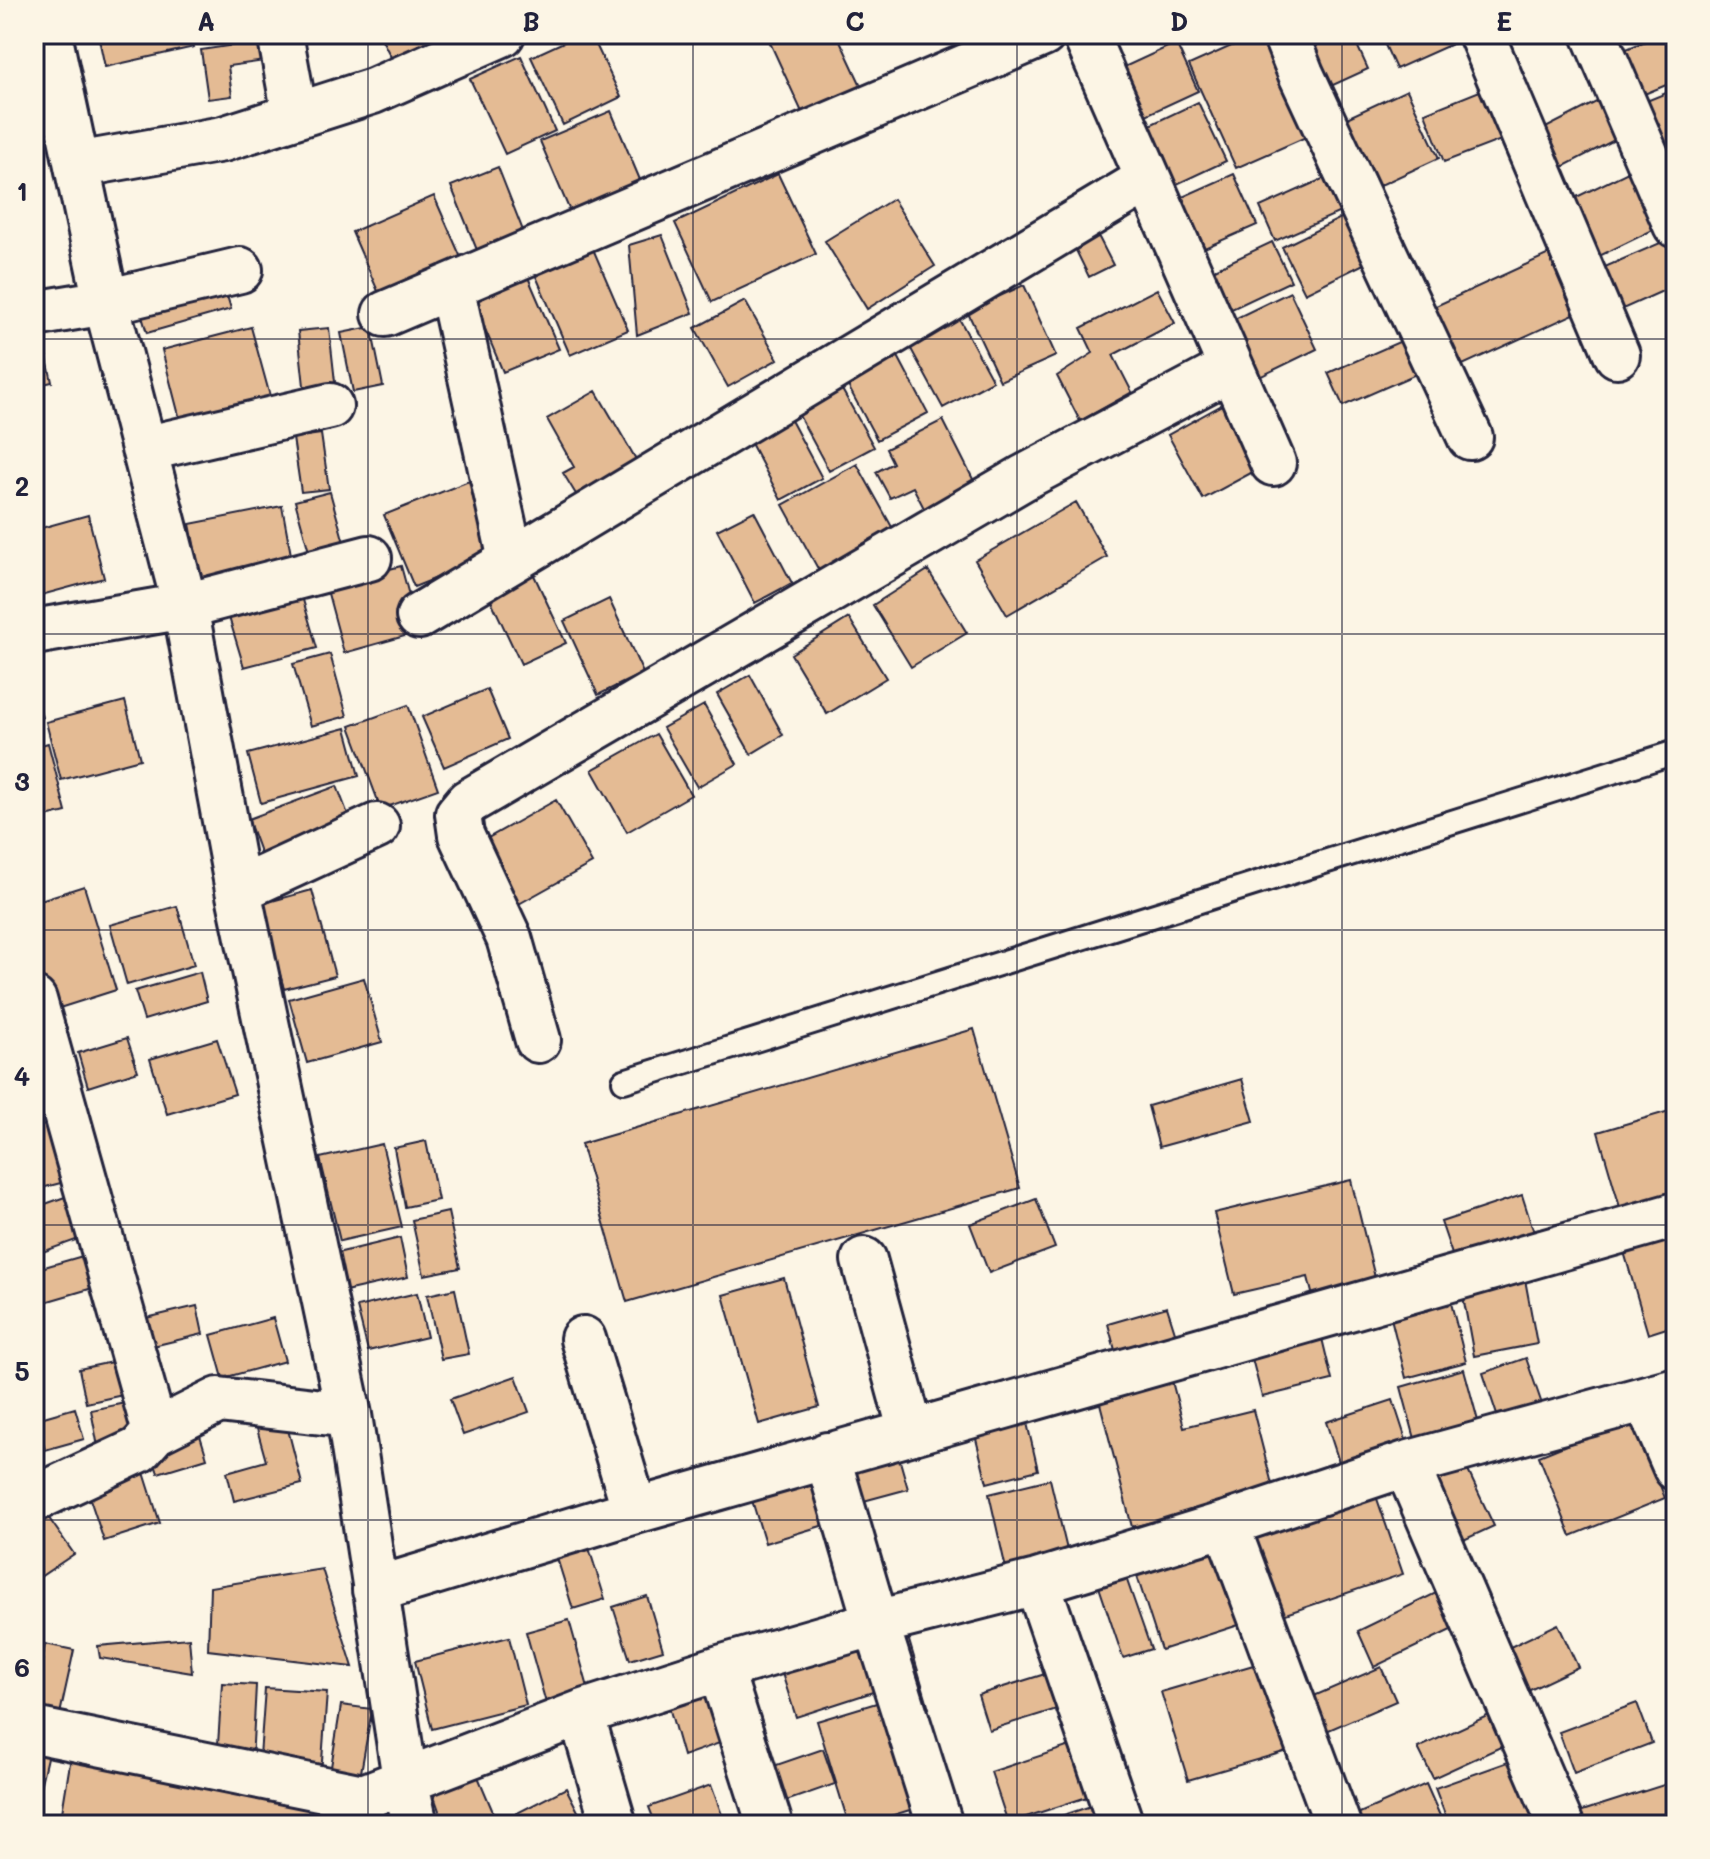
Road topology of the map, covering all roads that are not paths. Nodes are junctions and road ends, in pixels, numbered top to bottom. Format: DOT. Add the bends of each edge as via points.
graph roads {
  1 [pos="49,34"];
  2 [pos="280,34"];
  3 [pos="502,34"];
  4 [pos="1043,34"];
  5 [pos="1085,34"];
  6 [pos="1285,34"];
  7 [pos="1481,34"];
  8 [pos="1594,34"];
  9 [pos="295,115"];
  10 [pos="77,165"];
  11 [pos="1148,179"];
  12 [pos="1676,225"];
  13 [pos="240,270"];
  14 [pos="451,286"];
  15 [pos="106,302"];
  16 [pos="34,314"];
  17 [pos="385,314"];
  18 [pos="1617,355"];
  19 [pos="1231,368"];
  20 [pos="330,406"];
  21 [pos="1470,437"];
  22 [pos="144,449"];
  23 [pos="1273,463"];
  24 [pos="369,558"];
  25 [pos="511,560"];
  26 [pos="185,606"];
  27 [pos="419,616"];
  28 [pos="34,632"];
  29 [pos="1676,752"];
  30 [pos="377,826"];
  31 [pos="238,890"];
  32 [pos="34,1000"];
  33 [pos="538,1040"];
  34 [pos="624,1081"];
  35 [pos="1676,1215"];
  36 [pos="864,1260"];
  37 [pos="583,1339"];
  38 [pos="1661,1394"];
  39 [pos="349,1415"];
  40 [pos="155,1432"];
  41 [pos="911,1432"];
  42 [pos="827,1455"];
  43 [pos="1406,1464"];
  44 [pos="1676,1468"];
  45 [pos="34,1499"];
  46 [pos="635,1511"];
  47 [pos="1226,1524"];
  48 [pos="1037,1582"];
  49 [pos="375,1590"];
  50 [pos="876,1623"];
  51 [pos="720,1668"];
  52 [pos="581,1713"];
  53 [pos="34,1730"];
  54 [pos="405,1779"];
  55 [pos="361,1811"];
  56 [pos="415,1825"];
  57 [pos="614,1825"];
  58 [pos="770,1825"];
  59 [pos="940,1825"];
  60 [pos="1121,1825"];
  61 [pos="1338,1825"];
  62 [pos="1561,1825"];
  1 -- 10 [label="street"];
  2 -- 9 [label="street"];
  3 -- 9 [label="street" via="373,91"];
  4 -- 14 [label="street"];
  5 -- 11 [label="street"];
  6 -- 21 [label="street"];
  7 -- 18 [label="street"];
  8 -- 12 [label="street"];
  9 -- 10 [label="street" via="223,139"];
  10 -- 15 [label="street"];
  11 -- 19 [label="street"];
  11 -- 25 [label="street"];
  13 -- 15 [label="street"];
  14 -- 17 [label="street"];
  14 -- 25 [label="street"];
  15 -- 16 [label="street"];
  15 -- 22 [label="street"];
  19 -- 23 [label="street"];
  19 -- 33 [label="street" via="1023,478 468,802 458,814 461,835 509,938"];
  20 -- 22 [label="street"];
  22 -- 26 [label="street"];
  24 -- 26 [label="street"];
  25 -- 27 [label="street"];
  26 -- 28 [label="street"];
  26 -- 31 [label="street"];
  29 -- 34 [label="lane"];
  30 -- 31 [label="street"];
  31 -- 39 [label="street"];
  32 -- 40 [label="street"];
  35 -- 41 [label="street"];
  36 -- 41 [label="street"];
  37 -- 46 [label="street"];
  38 -- 43 [label="street"];
  38 -- 44 [label="street"];
  39 -- 40 [label="street" via="219,1400"];
  39 -- 49 [label="street"];
  40 -- 45 [label="street" via="139,1450"];
  41 -- 42 [label="street"];
  42 -- 46 [label="street"];
  42 -- 50 [label="street"];
  43 -- 47 [label="street"];
  43 -- 62 [label="street"];
  46 -- 49 [label="street"];
  47 -- 48 [label="street"];
  47 -- 61 [label="street"];
  48 -- 50 [label="street"];
  48 -- 60 [label="street"];
  49 -- 54 [label="street"];
  50 -- 51 [label="street"];
  50 -- 59 [label="street"];
  51 -- 52 [label="street"];
  51 -- 58 [label="street"];
  52 -- 54 [label="street"];
  52 -- 57 [label="street"];
  53 -- 55 [label="street"];
  54 -- 55 [label="street"];
  54 -- 56 [label="street"];
}
